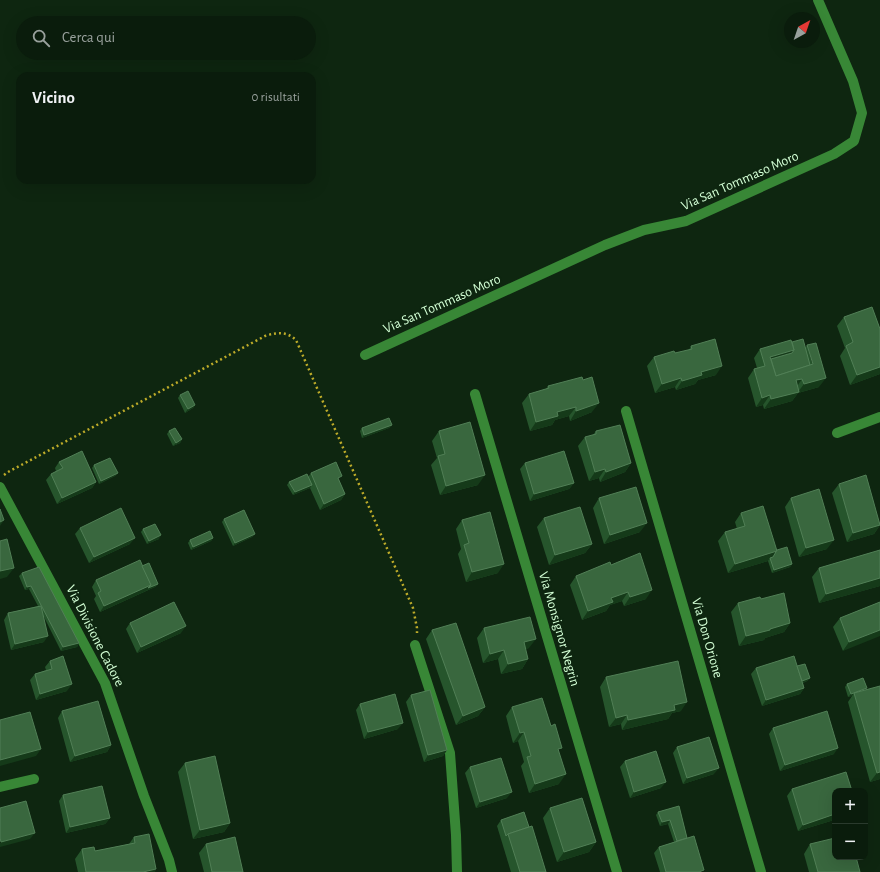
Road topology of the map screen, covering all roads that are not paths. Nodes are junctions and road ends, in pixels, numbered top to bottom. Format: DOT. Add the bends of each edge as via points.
graph roads {
  1 [pos="818,0"];
  2 [pos="365,355"];
  3 [pos="475,394"];
  4 [pos="626,411"];
  5 [pos="880,417"];
  6 [pos="837,433"];
  7 [pos="0,487"];
  8 [pos="415,645"];
  9 [pos="34,779"];
  10 [pos="0,787"];
  11 [pos="172,872"];
  12 [pos="457,872"];
  13 [pos="617,872"];
  14 [pos="762,872"];
  1 -- 2 [label="street, Via San Tommaso Moro" via="853,81 862,113 854,140 834,154 686,221 644,230 605,245"];
  3 -- 13 [label="street, Via Monsignor Negrin"];
  4 -- 14 [label="street, Via Don Orione"];
  5 -- 6 [label="street"];
  7 -- 11 [label="street, Via Divisione Cadore" via="105,683"];
  8 -- 12 [label="street" via="450,753"];
  9 -- 10 [label="street"];
}
